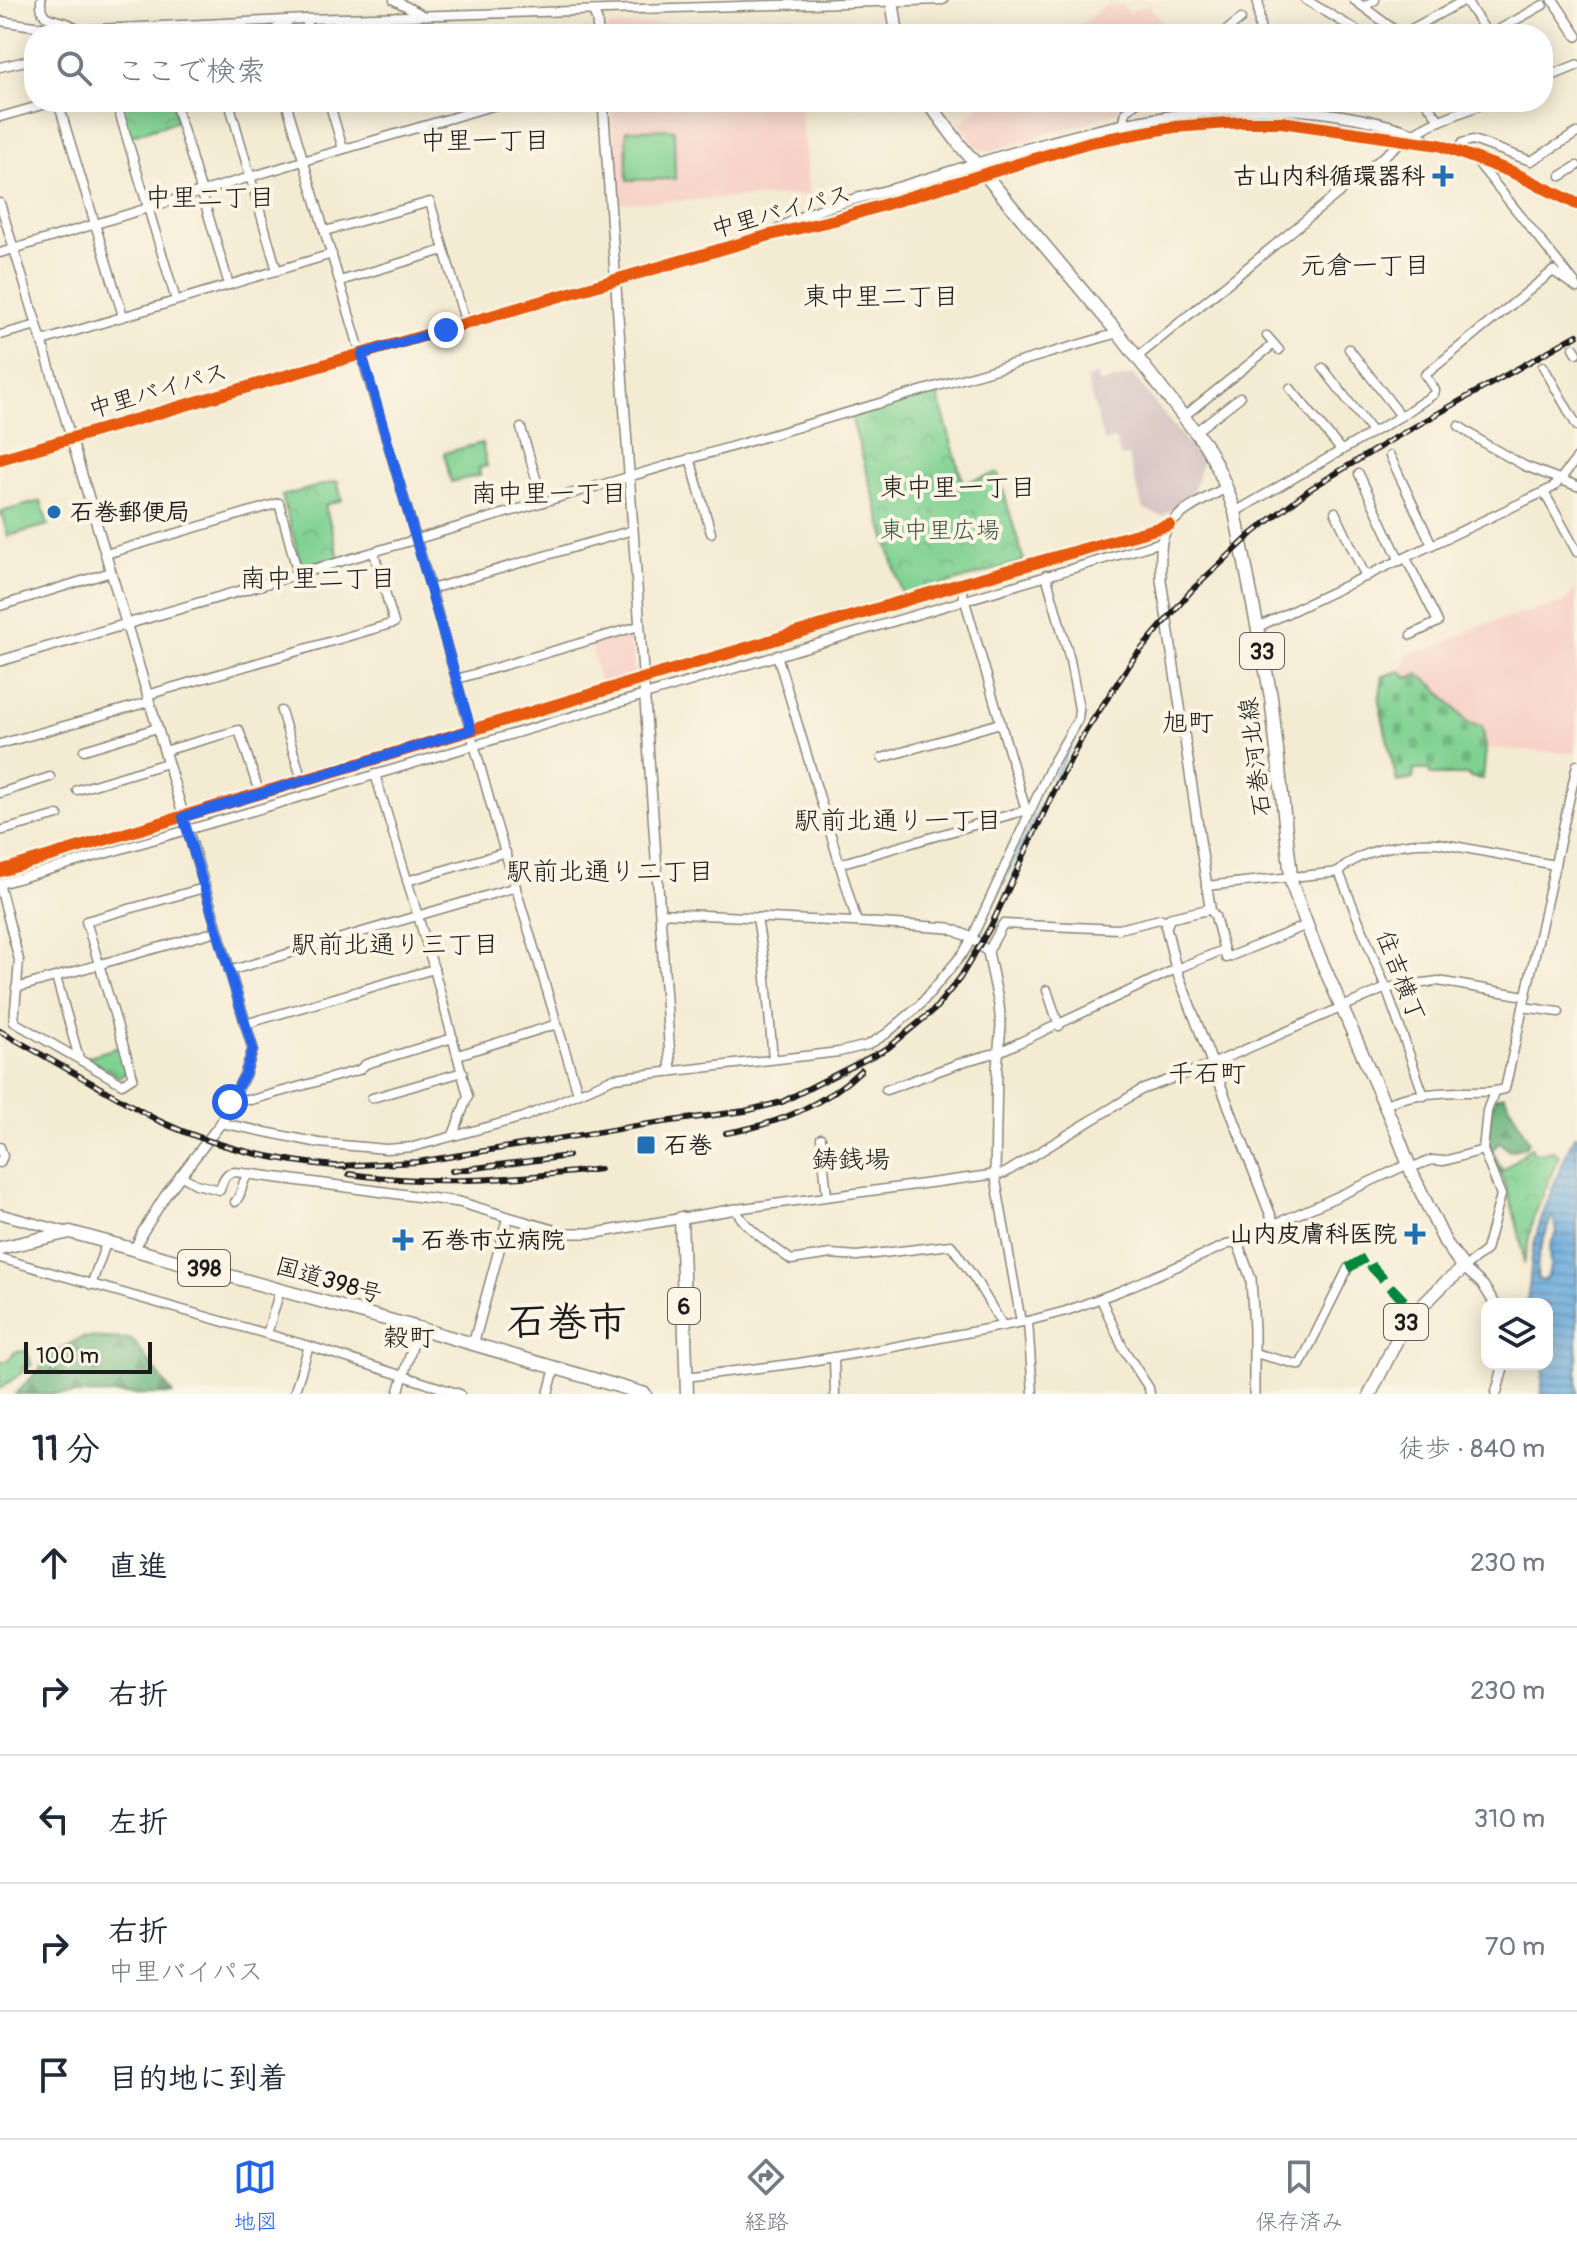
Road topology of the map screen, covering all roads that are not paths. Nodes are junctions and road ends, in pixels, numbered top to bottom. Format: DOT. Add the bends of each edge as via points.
graph roads {
  1 [pos="41,0"];
  2 [pos="394,0"];
  3 [pos="589,0"];
  4 [pos="943,0"];
  5 [pos="1258,0"];
  6 [pos="1354,0"];
  7 [pos="1375,0"];
  8 [pos="1465,0"];
  9 [pos="1553,0"];
  10 [pos="892,1"];
  11 [pos="1313,1"];
  12 [pos="1543,5"];
  13 [pos="1365,6"];
  14 [pos="593,11"];
  15 [pos="423,15"];
  16 [pos="293,19"];
  17 [pos="306,19"];
  18 [pos="1241,19"];
  19 [pos="1,22"];
  20 [pos="71,24"];
  21 [pos="195,24"];
  22 [pos="285,24"];
  23 [pos="307,24"];
  24 [pos="597,24"];
  25 [pos="895,24"];
  26 [pos="1235,24"];
  27 [pos="1259,24"];
  28 [pos="1348,24"];
  29 [pos="1388,24"];
  30 [pos="1420,24"];
  31 [pos="1483,24"];
  32 [pos="1508,24"];
  33 [pos="24,25"];
  34 [pos="1577,36"];
  35 [pos="24,61"];
  36 [pos="1577,65"];
  37 [pos="0,67"];
  38 [pos="1553,75"];
  39 [pos="24,111"];
  40 [pos="59,112"];
  41 [pos="119,112"];
  42 [pos="178,112"];
  43 [pos="232,112"];
  44 [pos="289,112"];
  45 [pos="332,112"];
  46 [pos="471,112"];
  47 [pos="604,112"];
  48 [pos="936,112"];
  49 [pos="1126,112"];
  50 [pos="1190,112"];
  51 [pos="1264,112"];
  52 [pos="1320,112"];
  53 [pos="1433,112"];
  54 [pos="1462,112"];
  55 [pos="0,117"];
  56 [pos="1440,121"];
  57 [pos="1124,122"];
  58 [pos="1265,122"];
  59 [pos="1415,133"];
  60 [pos="1577,133"];
  61 [pos="1405,139"];
  62 [pos="1439,145"];
  63 [pos="343,149"];
  64 [pos="1458,151"];
  65 [pos="1473,156"];
  66 [pos="303,161"];
  67 [pos="976,163"];
  68 [pos="1577,166"];
  69 [pos="985,174"];
  70 [pos="1561,176"];
  71 [pos="251,177"];
  72 [pos="201,192"];
  73 [pos="0,203"];
  74 [pos="1577,204"];
  75 [pos="149,208"];
  76 [pos="95,224"];
  77 [pos="325,231"];
  78 [pos="770,235"];
  79 [pos="14,249"];
  80 [pos="444,250"];
  81 [pos="0,253"];
  82 [pos="332,254"];
  83 [pos="277,271"];
  84 [pos="616,280"];
  85 [pos="340,281"];
  86 [pos="229,285"];
  87 [pos="1577,287"];
  88 [pos="176,300"];
  89 [pos="123,316"];
  90 [pos="466,324"];
  91 [pos="37,325"];
  92 [pos="1118,333"];
  93 [pos="0,335"];
  94 [pos="1267,336"];
  95 [pos="42,341"];
  96 [pos="1349,349"];
  97 [pos="362,354"];
  98 [pos="1136,358"];
  99 [pos="1543,366"];
  100 [pos="1323,368"];
  101 [pos="1290,388"];
  102 [pos="1240,397"];
  103 [pos="1401,416"];
  104 [pos="1183,417"];
  105 [pos="1459,426"];
  106 [pos="1577,426"];
  107 [pos="521,428"];
  108 [pos="1195,432"];
  109 [pos="1372,432"];
  110 [pos="71,438"];
  111 [pos="1341,450"];
  112 [pos="1390,456"];
  113 [pos="690,458"];
  114 [pos="1577,458"];
  115 [pos="0,459"];
  116 [pos="1359,474"];
  117 [pos="629,477"];
  118 [pos="1561,479"];
  119 [pos="1577,486"];
  120 [pos="1227,487"];
  121 [pos="1544,492"];
  122 [pos="543,502"];
  123 [pos="1235,512"];
  124 [pos="1335,512"];
  125 [pos="1169,525"];
  126 [pos="633,530"];
  127 [pos="711,533"];
  128 [pos="416,538"];
  129 [pos="1162,542"];
  130 [pos="1432,545"];
  131 [pos="1577,552"];
  132 [pos="374,553"];
  133 [pos="106,554"];
  134 [pos="1403,559"];
  135 [pos="322,567"];
  136 [pos="111,572"];
  137 [pos="298,574"];
  138 [pos="1046,575"];
  139 [pos="1366,577"];
  140 [pos="960,584"];
  141 [pos="431,589"];
  142 [pos="964,600"];
  143 [pos="0,606"];
  144 [pos="833,621"];
  145 [pos="126,624"];
  146 [pos="639,626"];
  147 [pos="1258,627"];
  148 [pos="1411,635"];
  149 [pos="838,637"];
  150 [pos="777,655"];
  151 [pos="0,661"];
  152 [pos="643,678"];
  153 [pos="457,679"];
  154 [pos="644,694"];
  155 [pos="148,698"];
  156 [pos="281,711"];
  157 [pos="1000,723"];
  158 [pos="157,728"];
  159 [pos="471,730"];
  160 [pos="0,744"];
  161 [pos="474,745"];
  162 [pos="84,750"];
  163 [pos="164,751"];
  164 [pos="882,758"];
  165 [pos="167,763"];
  166 [pos="1577,765"];
  167 [pos="375,774"];
  168 [pos="50,777"];
  169 [pos="302,780"];
  170 [pos="77,790"];
  171 [pos="259,792"];
  172 [pos="0,793"];
  173 [pos="1027,814"];
  174 [pos="58,815"];
  175 [pos="183,817"];
  176 [pos="187,829"];
  177 [pos="0,831"];
  178 [pos="506,852"];
  179 [pos="839,864"];
  180 [pos="1555,865"];
  181 [pos="0,871"];
  182 [pos="1339,872"];
  183 [pos="1291,876"];
  184 [pos="407,881"];
  185 [pos="0,886"];
  186 [pos="1206,886"];
  187 [pos="516,887"];
  188 [pos="204,888"];
  189 [pos="1209,908"];
  190 [pos="660,913"];
  191 [pos="417,916"];
  192 [pos="757,918"];
  193 [pos="1168,920"];
  194 [pos="857,922"];
  195 [pos="873,923"];
  196 [pos="1307,925"];
  197 [pos="217,931"];
  198 [pos="972,938"];
  199 [pos="1223,950"];
  200 [pos="988,952"];
  201 [pos="100,965"];
  202 [pos="434,969"];
  203 [pos="1176,969"];
  204 [pos="229,971"];
  205 [pos="56,977"];
  206 [pos="16,988"];
  207 [pos="1386,988"];
  208 [pos="1047,990"];
  209 [pos="1525,996"];
  210 [pos="1342,1007"];
  211 [pos="1523,1007"];
  212 [pos="1559,1012"];
  213 [pos="245,1024"];
  214 [pos="557,1024"];
  215 [pos="1059,1026"];
  216 [pos="453,1038"];
  217 [pos="999,1052"];
  218 [pos="458,1055"];
  219 [pos="79,1058"];
  220 [pos="773,1059"];
  221 [pos="1212,1064"];
  222 [pos="671,1071"];
  223 [pos="463,1072"];
  224 [pos="886,1090"];
  225 [pos="1494,1092"];
  226 [pos="578,1093"];
  227 [pos="1424,1096"];
  228 [pos="232,1098"];
  229 [pos="372,1098"];
  230 [pos="1384,1105"];
  231 [pos="221,1123"];
  232 [pos="453,1135"];
  233 [pos="821,1138"];
  234 [pos="0,1147"];
  235 [pos="1483,1150"];
  236 [pos="0,1163"];
  237 [pos="1408,1164"];
  238 [pos="249,1174"];
  239 [pos="180,1175"];
  240 [pos="995,1175"];
  241 [pos="827,1196"];
  242 [pos="235,1202"];
  243 [pos="736,1209"];
  244 [pos="0,1214"];
  245 [pos="508,1217"];
  246 [pos="681,1218"];
  247 [pos="33,1223"];
  248 [pos="1274,1224"];
  249 [pos="70,1232"];
  250 [pos="107,1241"];
  251 [pos="1237,1241"];
  252 [pos="24,1243"];
  253 [pos="0,1248"];
  254 [pos="135,1249"];
  255 [pos="0,1258"];
  256 [pos="1348,1268"];
  257 [pos="1464,1268"];
  258 [pos="91,1285"];
  259 [pos="280,1290"];
  260 [pos="1491,1298"];
  261 [pos="1101,1299"];
  262 [pos="1025,1321"];
  263 [pos="1003,1326"];
  264 [pos="418,1328"];
  265 [pos="267,1334"];
  266 [pos="473,1345"];
  267 [pos="309,1346"];
  268 [pos="1254,1353"];
  269 [pos="834,1357"];
  270 [pos="555,1368"];
  271 [pos="1502,1370"];
  272 [pos="403,1376"];
  273 [pos="686,1377"];
  274 [pos="606,1389"];
  275 [pos="294,1394"];
  276 [pos="398,1394"];
  277 [pos="460,1394"];
  278 [pos="548,1394"];
  279 [pos="645,1394"];
  280 [pos="687,1394"];
  281 [pos="835,1394"];
  282 [pos="1033,1394"];
  283 [pos="1150,1394"];
  284 [pos="1254,1394"];
  285 [pos="1370,1394"];
  286 [pos="1496,1394"];
  1 -- 20 [label="street" via="44,16"];
  2 -- 15 [label="street"];
  3 -- 14 [label="street"];
  4 -- 10 [label="street"];
  5 -- 27 [label="street"];
  6 -- 13 [label="street"];
  7 -- 13 [label="street"];
  8 -- 30 [label="street"];
  8 -- 31 [label="street"];
  9 -- 34 [label="street"];
  10 -- 14 [label="street"];
  10 -- 25 [label="main road"];
  11 -- 28 [label="street"];
  12 -- 32 [label="street"];
  13 -- 29 [label="street"];
  14 -- 15 [label="street"];
  14 -- 24 [label="street"];
  15 -- 17 [label="street"];
  16 -- 17 [label="street"];
  16 -- 21 [label="street"];
  16 -- 22 [label="street"];
  17 -- 23 [label="street"];
  18 -- 26 [label="street"];
  19 -- 33 [label="street"];
  35 -- 37 [label="street"];
  36 -- 38 [label="street"];
  39 -- 55 [label="street"];
  40 -- 76 [label="street"];
  41 -- 75 [label="street"];
  42 -- 72 [label="street"];
  43 -- 71 [label="street"];
  44 -- 66 [label="street"];
  45 -- 63 [label="street"];
  46 -- 63 [label="street"];
  47 -- 84 [label="street"];
  48 -- 67 [label="main road, 石巻河北線 / 33"];
  49 -- 57 [label="street"];
  50 -- 57 [label="street, 中里バイパス"];
  51 -- 58 [label="street"];
  52 -- 59 [label="street, 中里バイパス"];
  53 -- 56 [label="street"];
  54 -- 56 [label="street"];
  56 -- 59 [label="street"];
  57 -- 67 [label="street, 中里バイパス"];
  58 -- 61 [label="street, 中里バイパス"];
  58 -- 69 [label="street, 中里バイパス" via="1174,127 1090,142"];
  59 -- 61 [label="street"];
  59 -- 62 [label="street, 中里バイパス"];
  60 -- 64 [label="street" via="1531,161 1473,140 1462,143"];
  61 -- 62 [label="street, 中里バイパス"];
  61 -- 98 [label="street"];
  62 -- 64 [label="street, 中里バイパス"];
  63 -- 66 [label="street"];
  64 -- 65 [label="street, 中里バイパス"];
  65 -- 74 [label="street, 中里バイパス"];
  65 -- 87 [label="street"];
  66 -- 71 [label="street"];
  66 -- 77 [label="street"];
  67 -- 69 [label="main road, 石巻河北線 / 33"];
  67 -- 78 [label="street, 中里バイパス" via="788,222"];
  68 -- 70 [label="street"];
  69 -- 78 [label="street, 中里バイパス"];
  69 -- 92 [label="main road, 石巻河北線 / 33"];
  71 -- 72 [label="street"];
  71 -- 83 [label="street"];
  72 -- 75 [label="street"];
  72 -- 86 [label="street"];
  73 -- 79 [label="street"];
  75 -- 76 [label="street"];
  75 -- 88 [label="street"];
  76 -- 79 [label="street"];
  76 -- 89 [label="street"];
  77 -- 80 [label="street" via="430,202"];
  77 -- 82 [label="street"];
  78 -- 84 [label="street, 中里バイパス"];
  79 -- 81 [label="street"];
  79 -- 91 [label="street"];
  80 -- 85 [label="street"];
  80 -- 90 [label="street"];
  82 -- 83 [label="street"];
  82 -- 85 [label="street"];
  83 -- 86 [label="street"];
  84 -- 90 [label="street, 中里バイパス"];
  84 -- 117 [label="street"];
  85 -- 97 [label="street"];
  86 -- 88 [label="street"];
  87 -- 103 [label="street" via="1553,271 1425,375 1434,394"];
  88 -- 89 [label="street"];
  89 -- 95 [label="street"];
  90 -- 97 [label="street, 中里バイパス"];
  91 -- 93 [label="street"];
  91 -- 95 [label="street"];
  92 -- 98 [label="main road, 石巻河北線 / 33"];
  92 -- 113 [label="street"];
  94 -- 104 [label="street" via="1276,347"];
  95 -- 110 [label="street"];
  96 -- 103 [label="street"];
  97 -- 110 [label="street, 中里バイパス"];
  97 -- 128 [label="street"];
  98 -- 104 [label="main road, 石巻河北線 / 33"];
  99 -- 106 [label="street"];
  100 -- 109 [label="street"];
  101 -- 111 [label="street"];
  102 -- 108 [label="street"];
  103 -- 109 [label="street"];
  104 -- 108 [label="main road, 石巻河北線 / 33"];
  105 -- 118 [label="street" via="1525,466"];
  107 -- 122 [label="street"];
  108 -- 120 [label="main road, 石巻河北線 / 33"];
  109 -- 111 [label="street"];
  110 -- 115 [label="street, 中里バイパス"];
  110 -- 133 [label="street"];
  111 -- 123 [label="street"];
  112 -- 130 [label="street"];
  113 -- 117 [label="street"];
  113 -- 127 [label="street"];
  114 -- 118 [label="street"];
  116 -- 134 [label="street"];
  117 -- 122 [label="street"];
  117 -- 126 [label="street"];
  118 -- 119 [label="street"];
  118 -- 121 [label="street"];
  120 -- 123 [label="main road, 石巻河北線 / 33"];
  120 -- 125 [label="street"];
  121 -- 130 [label="street"];
  121 -- 131 [label="street"];
  122 -- 128 [label="street"];
  123 -- 147 [label="main road, 石巻河北線 / 33"];
  124 -- 139 [label="street"];
  125 -- 129 [label="street"];
  125 -- 140 [label="street"];
  126 -- 141 [label="street"];
  126 -- 146 [label="street"];
  128 -- 132 [label="street"];
  128 -- 141 [label="street"];
  129 -- 138 [label="street"];
  129 -- 186 [label="street" via="1161,580"];
  130 -- 134 [label="street"];
  132 -- 135 [label="street"];
  132 -- 155 [label="street" via="394,623"];
  133 -- 136 [label="street"];
  133 -- 137 [label="street" via="279,503"];
  134 -- 139 [label="street"];
  134 -- 148 [label="street" via="1438,622"];
  135 -- 137 [label="street"];
  136 -- 143 [label="street"];
  136 -- 145 [label="street"];
  137 -- 145 [label="street"];
  138 -- 142 [label="street"];
  138 -- 173 [label="street" via="1079,709"];
  139 -- 147 [label="street"];
  140 -- 142 [label="street"];
  140 -- 144 [label="street"];
  141 -- 153 [label="street"];
  142 -- 149 [label="street"];
  142 -- 157 [label="street"];
  144 -- 149 [label="street"];
  144 -- 152 [label="street"];
  145 -- 151 [label="street"];
  145 -- 155 [label="street"];
  146 -- 152 [label="street"];
  146 -- 153 [label="street"];
  147 -- 183 [label="main road, 石巻河北線 / 33"];
  149 -- 150 [label="street"];
  150 -- 154 [label="street"];
  150 -- 179 [label="street"];
  152 -- 154 [label="street"];
  152 -- 159 [label="street"];
  153 -- 159 [label="street"];
  154 -- 161 [label="street"];
  154 -- 190 [label="street"];
  155 -- 158 [label="street"];
  155 -- 160 [label="street"];
  156 -- 169 [label="street"];
  157 -- 164 [label="street"];
  157 -- 173 [label="street"];
  158 -- 162 [label="street"];
  158 -- 163 [label="street"];
  159 -- 161 [label="street"];
  159 -- 169 [label="street"];
  161 -- 167 [label="street"];
  161 -- 178 [label="street"];
  163 -- 165 [label="street"];
  163 -- 171 [label="street" via="239,730"];
  165 -- 170 [label="street"];
  165 -- 175 [label="street"];
  166 -- 180 [label="street"];
  167 -- 176 [label="street"];
  167 -- 184 [label="street"];
  168 -- 172 [label="street"];
  169 -- 171 [label="street"];
  171 -- 175 [label="street"];
  173 -- 179 [label="street"];
  173 -- 198 [label="street"];
  174 -- 177 [label="street"];
  175 -- 176 [label="street"];
  175 -- 181 [label="street"];
  176 -- 185 [label="street"];
  176 -- 188 [label="street"];
  178 -- 184 [label="street"];
  178 -- 187 [label="street"];
  179 -- 194 [label="street"];
  180 -- 182 [label="street" via="1424,842 1365,855"];
  180 -- 209 [label="street"];
  182 -- 183 [label="street"];
  182 -- 207 [label="street, 住吉横丁"];
  183 -- 186 [label="street"];
  183 -- 196 [label="main road, 石巻河北線 / 33"];
  184 -- 191 [label="street"];
  185 -- 206 [label="street" via="19,960"];
  186 -- 189 [label="street"];
  187 -- 191 [label="street"];
  187 -- 214 [label="street"];
  188 -- 197 [label="street"];
  188 -- 201 [label="street" via="86,921"];
  189 -- 193 [label="street"];
  189 -- 199 [label="street"];
  190 -- 192 [label="street"];
  190 -- 222 [label="street"];
  191 -- 202 [label="street"];
  191 -- 204 [label="street"];
  192 -- 194 [label="street"];
  192 -- 220 [label="street"];
  193 -- 200 [label="street" via="1119,929 1003,924"];
  193 -- 203 [label="street"];
  194 -- 195 [label="street"];
  195 -- 198 [label="street" via="947,928"];
  196 -- 199 [label="street" via="1226,958"];
  196 -- 210 [label="main road, 石巻河北線 / 33"];
  197 -- 201 [label="street"];
  197 -- 204 [label="street"];
  198 -- 200 [label="street"];
  198 -- 220 [label="street" via="919,1006 868,1045"];
  199 -- 203 [label="street"];
  200 -- 217 [label="street" via="999,1005"];
  201 -- 205 [label="street"];
  201 -- 219 [label="street" via="133,1077 122,1084"];
  202 -- 213 [label="street"];
  202 -- 216 [label="street"];
  203 -- 215 [label="street"];
  203 -- 221 [label="street"];
  204 -- 213 [label="street"];
  205 -- 206 [label="street"];
  205 -- 219 [label="street"];
  206 -- 219 [label="street" via="14,1022"];
  207 -- 209 [label="street" via="1438,981"];
  207 -- 210 [label="street"];
  207 -- 227 [label="street, 住吉横丁"];
  208 -- 215 [label="street"];
  209 -- 211 [label="street"];
  210 -- 221 [label="street"];
  210 -- 230 [label="main road, 石巻河北線 / 33"];
  211 -- 212 [label="street"];
  211 -- 225 [label="street" via="1505,1089"];
  213 -- 228 [label="street" via="253,1054"];
  214 -- 218 [label="street"];
  214 -- 226 [label="street"];
  215 -- 217 [label="street"];
  216 -- 218 [label="street"];
  216 -- 228 [label="street" via="251,1100"];
  217 -- 224 [label="street"];
  217 -- 240 [label="street"];
  218 -- 223 [label="street"];
  220 -- 222 [label="street"];
  221 -- 240 [label="street" via="1141,1090"];
  221 -- 248 [label="street"];
  222 -- 226 [label="street" via="614,1078"];
  223 -- 229 [label="street"];
  223 -- 232 [label="street" via="468,1099"];
  225 -- 227 [label="street"];
  225 -- 235 [label="street"];
  226 -- 232 [label="street" via="524,1117"];
  227 -- 230 [label="street"];
  228 -- 231 [label="street"];
  230 -- 237 [label="main road, 石巻河北線 / 33"];
  231 -- 232 [label="street" via="319,1143 386,1149"];
  231 -- 239 [label="street"];
  233 -- 241 [label="street"];
  234 -- 236 [label="street"];
  235 -- 237 [label="street"];
  235 -- 257 [label="street" via="1501,1195 1486,1250"];
  237 -- 248 [label="street"];
  237 -- 257 [label="main road, 石巻河北線 / 33" via="1445,1242"];
  238 -- 239 [label="street" via="227,1173 220,1190"];
  238 -- 242 [label="street"];
  238 -- 245 [label="street" via="459,1202"];
  239 -- 254 [label="street"];
  240 -- 241 [label="street"];
  240 -- 262 [label="street"];
  241 -- 243 [label="street"];
  243 -- 246 [label="street"];
  243 -- 263 [label="street" via="745,1223 791,1260 951,1245"];
  244 -- 247 [label="street"];
  245 -- 246 [label="street" via="564,1233 596,1233"];
  245 -- 266 [label="street"];
  246 -- 273 [label="main road, 6"];
  247 -- 249 [label="street"];
  247 -- 252 [label="street" via="34,1235"];
  248 -- 251 [label="street"];
  249 -- 250 [label="main road, 国道398号 / 398"];
  249 -- 252 [label="main road, 国道398号 / 398"];
  250 -- 254 [label="main road, 国道398号 / 398"];
  250 -- 258 [label="street"];
  251 -- 261 [label="street"];
  251 -- 268 [label="street" via="1251,1279"];
  252 -- 253 [label="main road, 国道398号 / 398"];
  254 -- 259 [label="main road, 国道398号 / 398"];
  255 -- 258 [label="street"];
  256 -- 268 [label="street" via="1300,1365"];
  257 -- 260 [label="street"];
  257 -- 285 [label="main road, 33" via="1405,1323"];
  258 -- 265 [label="street"];
  259 -- 264 [label="main road, 国道398号 / 398"];
  259 -- 265 [label="street"];
  261 -- 262 [label="street"];
  261 -- 283 [label="street"];
  262 -- 263 [label="street"];
  262 -- 282 [label="street"];
  263 -- 269 [label="street"];
  264 -- 266 [label="main road, 国道398号 / 398"];
  264 -- 272 [label="street"];
  265 -- 267 [label="street"];
  266 -- 270 [label="main road, 国道398号 / 398"];
  267 -- 272 [label="street"];
  267 -- 275 [label="street"];
  268 -- 284 [label="street"];
  269 -- 273 [label="street"];
  269 -- 281 [label="street"];
  270 -- 274 [label="main road, 国道398号 / 398"];
  270 -- 278 [label="street"];
  271 -- 286 [label="street"];
  272 -- 276 [label="street"];
  272 -- 277 [label="street"];
  273 -- 280 [label="main road, 6"];
  274 -- 279 [label="main road, 国道398号 / 398"];
}
